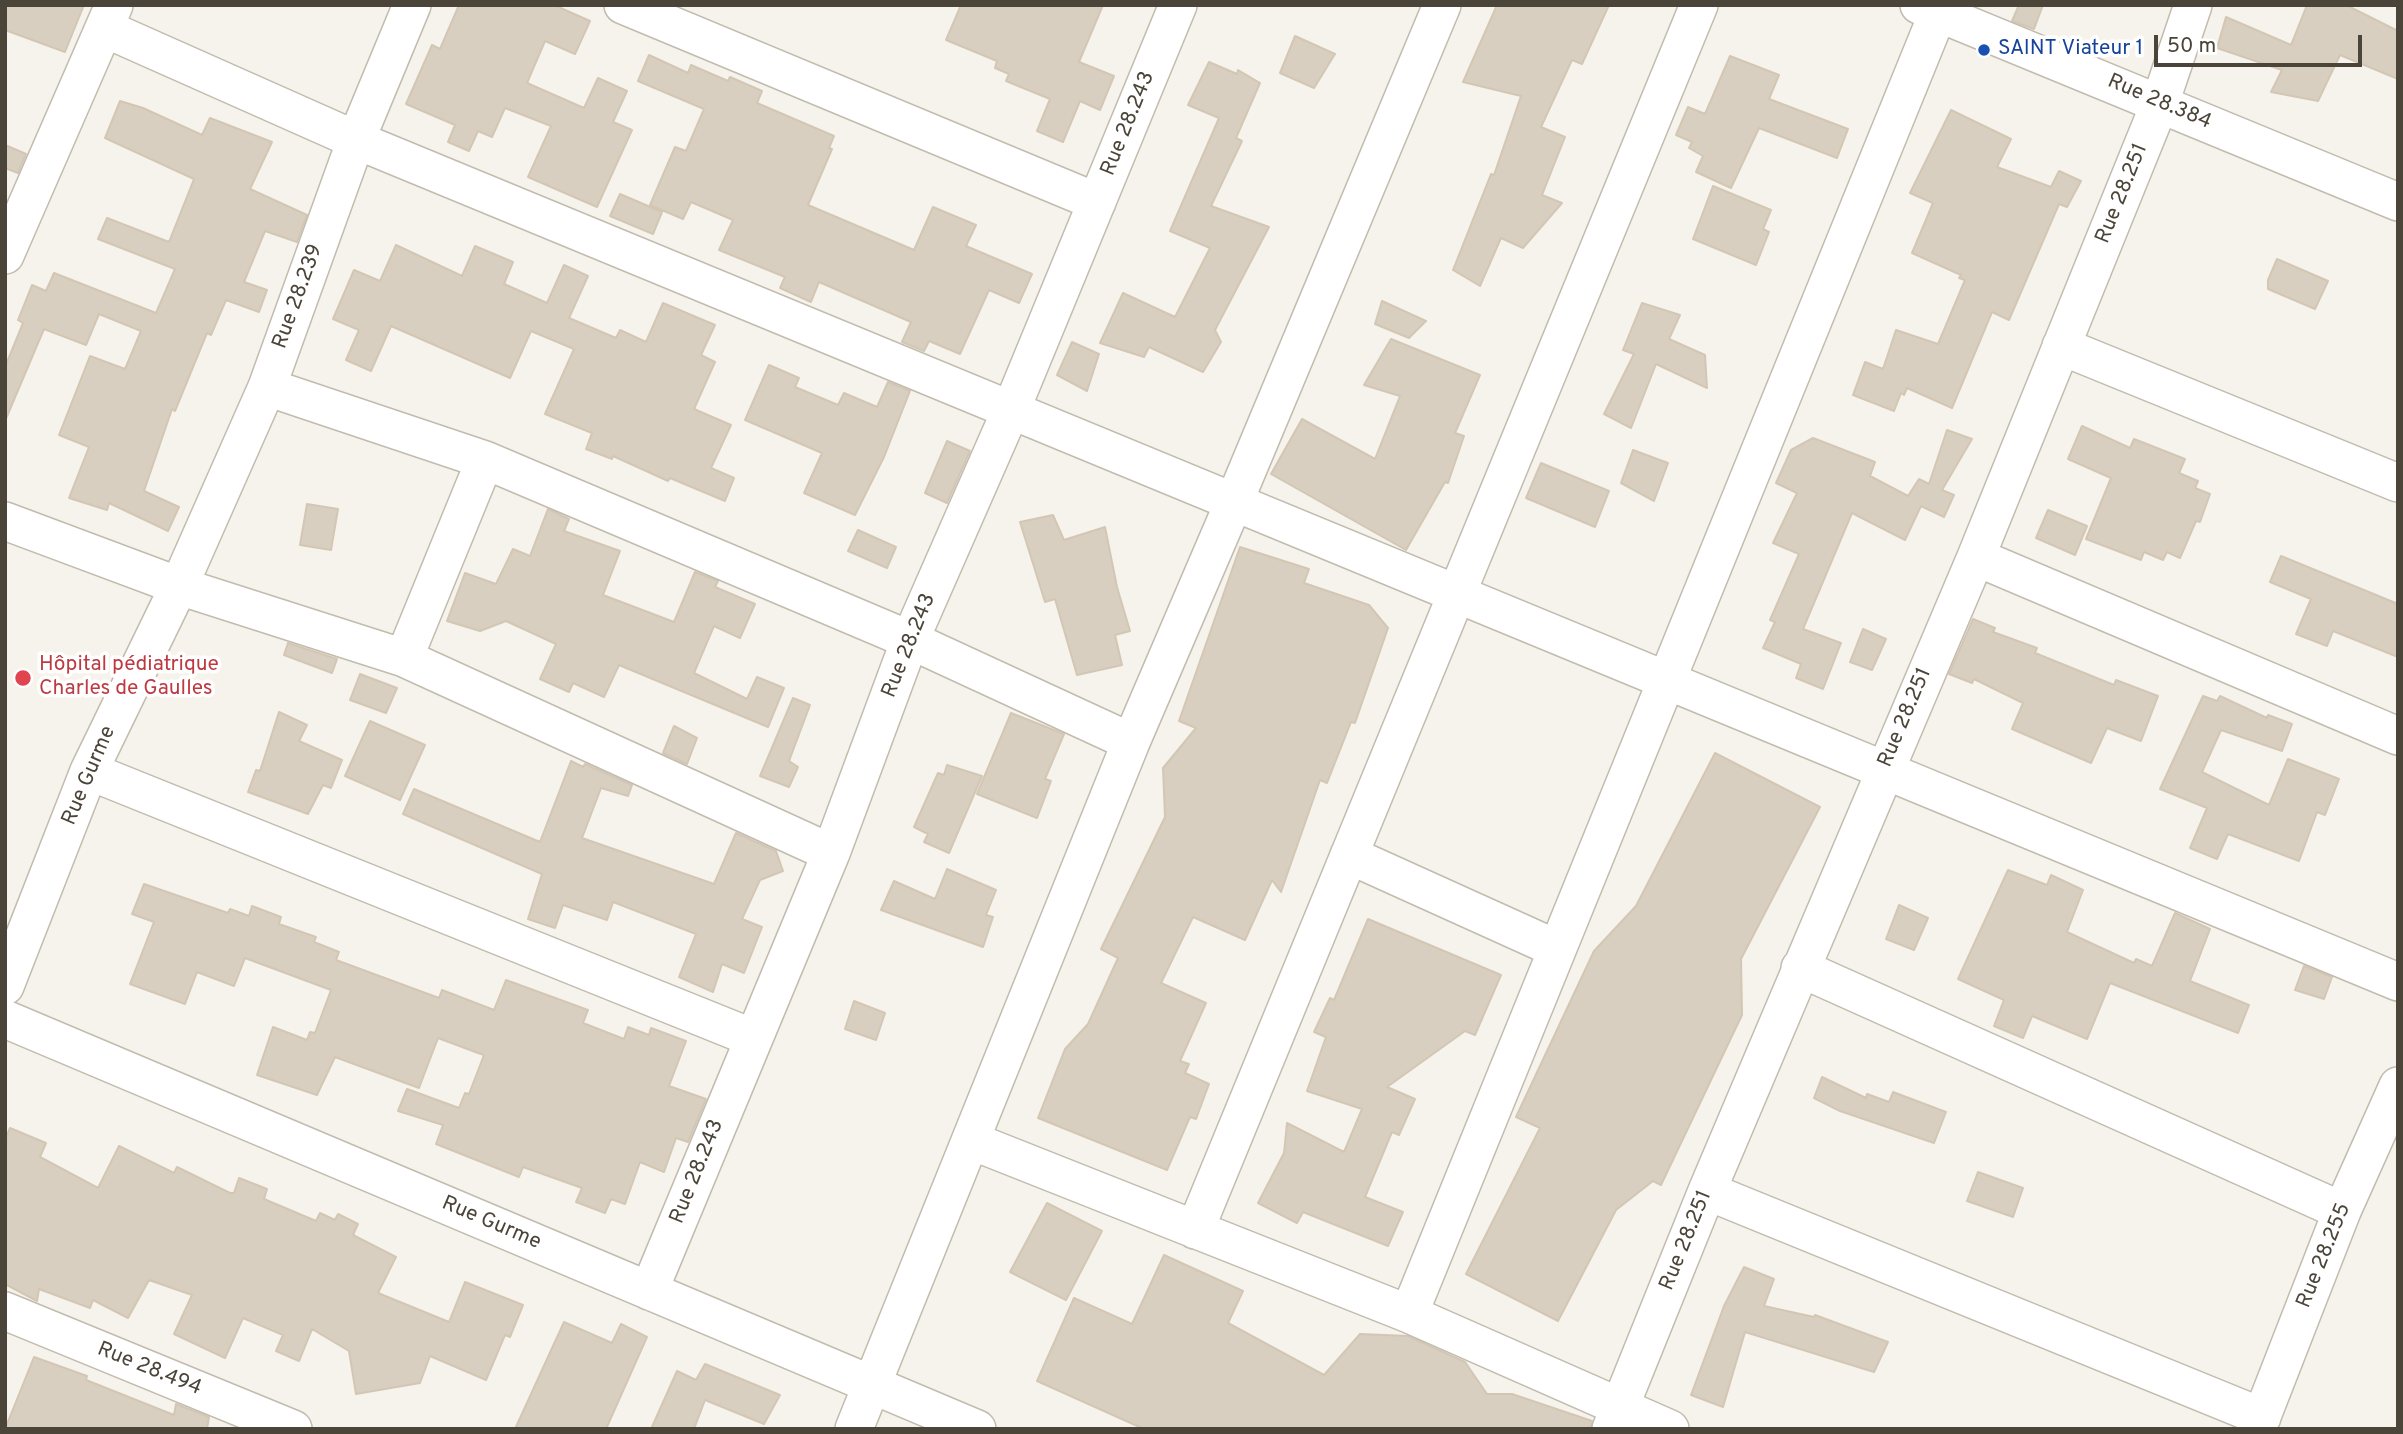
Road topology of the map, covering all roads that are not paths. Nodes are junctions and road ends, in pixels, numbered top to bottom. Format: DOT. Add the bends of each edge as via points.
graph roads {
  1 [pos="412,5"];
  2 [pos="623,5"];
  3 [pos="1178,5"];
  4 [pos="1442,5"];
  5 [pos="1699,5"];
  6 [pos="2193,5"];
  7 [pos="1928,9"];
  8 [pos="109,17"];
  9 [pos="2160,103"];
  10 [pos="356,140"];
  11 [pos="1097,202"];
  12 [pos="2398,202"];
  13 [pos="7,247"];
  14 [pos="2061,346"];
  15 [pos="267,387"];
  16 [pos="1011,410"];
  17 [pos="485,460"];
  18 [pos="2398,483"];
  19 [pos="1234,502"];
  20 [pos="5,521"];
  21 [pos="1976,556"];
  22 [pos="178,586"];
  23 [pos="1456,594"];
  24 [pos="910,640"];
  25 [pos="404,658"];
  26 [pos="1666,681"];
  27 [pos="2398,736"];
  28 [pos="1130,741"];
  29 [pos="1883,770"];
  30 [pos="89,771"];
  31 [pos="831,853"];
  32 [pos="1349,855"];
  33 [pos="1557,949"];
  34 [pos="1800,968"];
  35 [pos="2398,982"];
  36 [pos="5,986"];
  37 [pos="5,1019"];
  38 [pos="753,1038"];
  39 [pos="2398,1086"];
  40 [pos="972,1141"];
  41 [pos="1707,1191"];
  42 [pos="2342,1211"];
  43 [pos="1195,1230"];
  44 [pos="649,1291"];
  45 [pos="5,1311"];
  46 [pos="1409,1314"];
  47 [pos="870,1386"];
  48 [pos="1616,1419"];
  49 [pos="2260,1423"];
  50 [pos="293,1429"];
  51 [pos="854,1429"];
  52 [pos="977,1429"];
  53 [pos="1670,1429"];
  1 -- 10 [label="street, Rue 28.239"];
  2 -- 11 [label="street"];
  3 -- 11 [label="street, Rue 28.243"];
  4 -- 19 [label="street"];
  5 -- 23 [label="street"];
  6 -- 9 [label="street, Rue 28.251"];
  7 -- 9 [label="street, Rue 28.384"];
  7 -- 26 [label="street"];
  8 -- 10 [label="street"];
  8 -- 13 [label="street"];
  9 -- 12 [label="street, Rue 28.384"];
  9 -- 14 [label="street, Rue 28.251"];
  10 -- 15 [label="street, Rue 28.239"];
  10 -- 16 [label="street"];
  11 -- 16 [label="street, Rue 28.243"];
  14 -- 18 [label="street"];
  14 -- 21 [label="street, Rue 28.251"];
  15 -- 17 [label="street"];
  15 -- 22 [label="street, Rue 28.239"];
  16 -- 19 [label="street"];
  16 -- 24 [label="street, Rue 28.243"];
  17 -- 24 [label="street"];
  17 -- 25 [label="street"];
  19 -- 23 [label="street"];
  19 -- 28 [label="street"];
  20 -- 22 [label="street"];
  21 -- 27 [label="street"];
  21 -- 29 [label="street, Rue 28.251"];
  22 -- 25 [label="street"];
  22 -- 30 [label="street, Rue Gurme"];
  23 -- 26 [label="street"];
  23 -- 32 [label="street"];
  24 -- 28 [label="street"];
  24 -- 31 [label="street, Rue 28.243"];
  25 -- 31 [label="street"];
  26 -- 29 [label="street"];
  26 -- 33 [label="street"];
  28 -- 40 [label="street"];
  29 -- 34 [label="street, Rue 28.251"];
  29 -- 35 [label="street"];
  30 -- 36 [label="street, Rue Gurme"];
  30 -- 38 [label="street"];
  31 -- 38 [label="street, Rue 28.243"];
  32 -- 33 [label="street"];
  32 -- 43 [label="street"];
  33 -- 46 [label="street"];
  34 -- 41 [label="street, Rue 28.251"];
  34 -- 42 [label="street"];
  37 -- 44 [label="street, Rue Gurme"];
  38 -- 44 [label="street, Rue 28.243"];
  39 -- 42 [label="street, Rue 28.255"];
  40 -- 43 [label="street"];
  40 -- 47 [label="street"];
  41 -- 48 [label="street, Rue 28.251"];
  41 -- 49 [label="street"];
  42 -- 49 [label="street, Rue 28.255"];
  43 -- 46 [label="street"];
  44 -- 47 [label="street, Rue Gurme"];
  45 -- 50 [label="street, Rue 28.494"];
  46 -- 48 [label="street"];
  47 -- 51 [label="street"];
  47 -- 52 [label="street, Rue Gurme"];
  48 -- 53 [label="street"];
}
